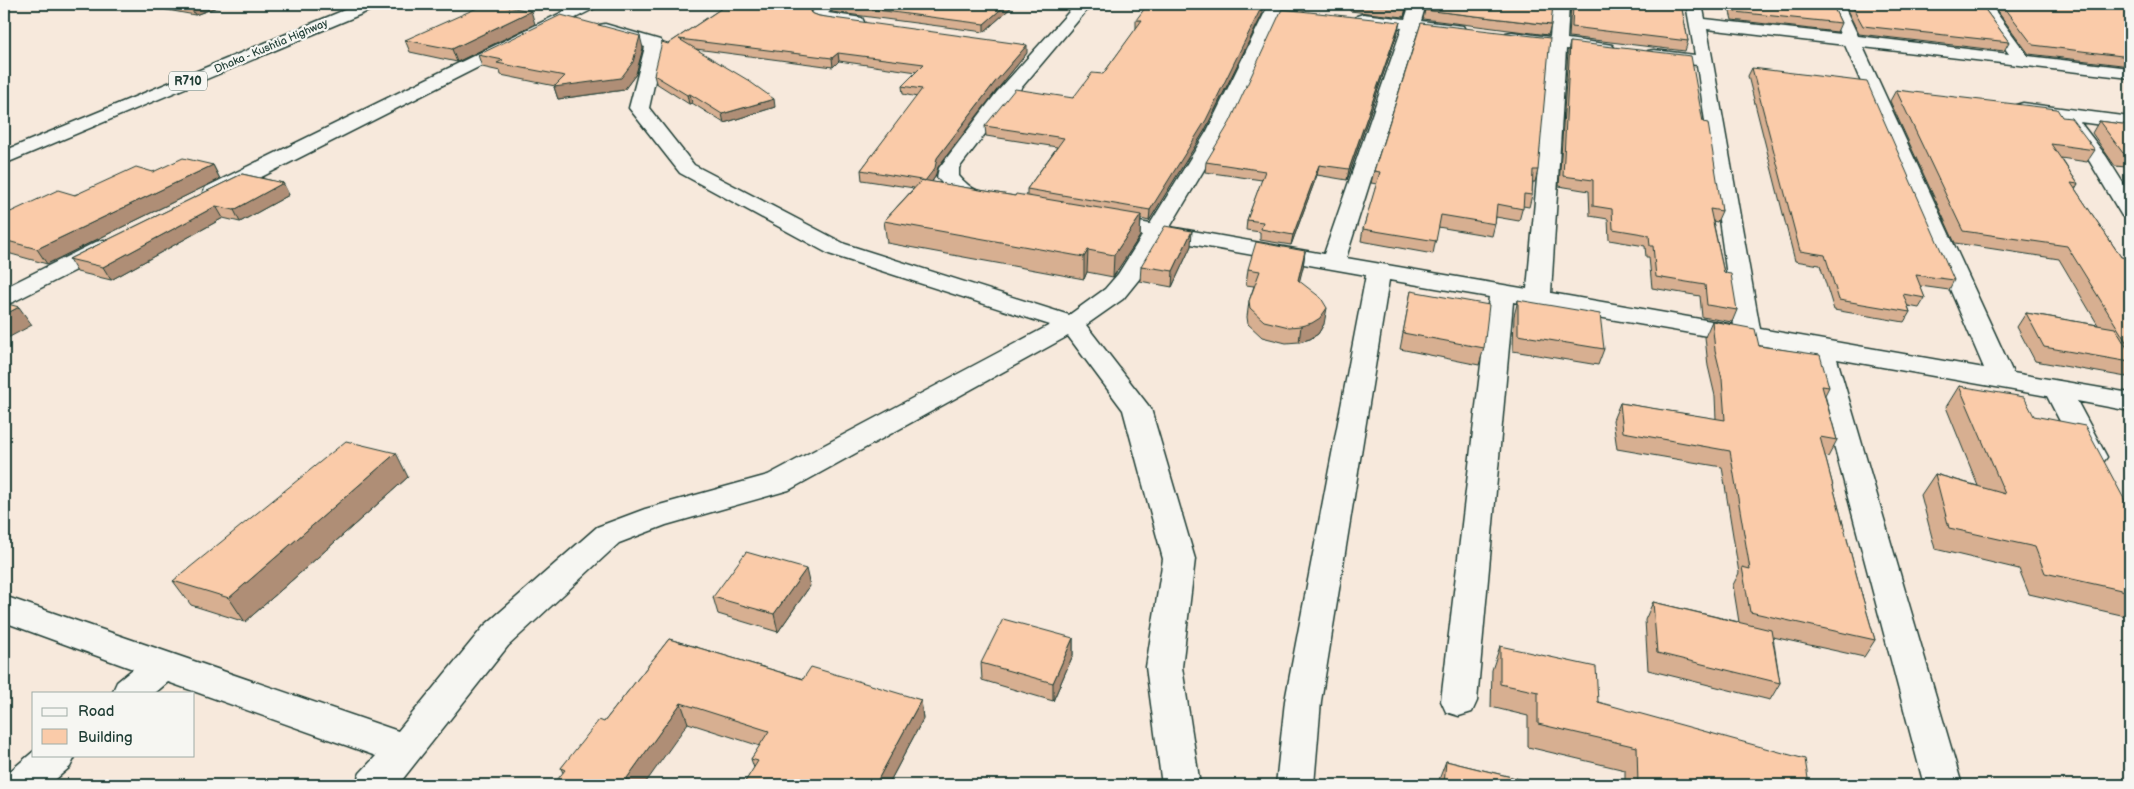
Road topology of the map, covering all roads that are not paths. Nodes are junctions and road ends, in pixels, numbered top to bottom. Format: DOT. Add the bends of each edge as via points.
graph roads {
  1 [pos="372,4"];
  2 [pos="591,4"];
  3 [pos="829,4"];
  4 [pos="1084,4"];
  5 [pos="1418,4"];
  6 [pos="1561,4"];
  7 [pos="1835,4"];
  8 [pos="1982,4"];
  9 [pos="1294,10"];
  10 [pos="1696,14"];
  11 [pos="1343,16"];
  12 [pos="566,18"];
  13 [pos="874,25"];
  14 [pos="1411,25"];
  15 [pos="1470,32"];
  16 [pos="1499,36"];
  17 [pos="1853,41"];
  18 [pos="1557,43"];
  19 [pos="1705,61"];
  20 [pos="2023,61"];
  21 [pos="2130,73"];
  22 [pos="2008,108"];
  23 [pos="2065,114"];
  24 [pos="2130,123"];
  25 [pos="4,158"];
  26 [pos="200,200"];
  27 [pos="1012,206"];
  28 [pos="2130,211"];
  29 [pos="1079,218"];
  30 [pos="1156,232"];
  31 [pos="120,240"];
  32 [pos="1333,262"];
  33 [pos="1379,270"];
  34 [pos="1502,291"];
  35 [pos="4,297"];
  36 [pos="1538,298"];
  37 [pos="1072,324"];
  38 [pos="1748,335"];
  39 [pos="1821,348"];
  40 [pos="2003,380"];
  41 [pos="2057,389"];
  42 [pos="2130,402"];
  43 [pos="2103,477"];
  44 [pos="4,609"];
  45 [pos="163,665"];
  46 [pos="131,692"];
  47 [pos="1459,701"];
  48 [pos="405,750"];
  49 [pos="56,756"];
  50 [pos="22,785"];
  51 [pos="374,785"];
  52 [pos="1181,785"];
  53 [pos="1295,785"];
  54 [pos="1943,785"];
  1 -- 25 [label="street, Dhaka - Kushtia Highway / R710"];
  2 -- 12 [label="street"];
  3 -- 13 [label="street" via="818,14 820,17"];
  4 -- 27 [label="street" via="1034,47 1004,96 949,168 948,176 965,194"];
  5 -- 14 [label="street"];
  6 -- 18 [label="street"];
  7 -- 17 [label="street"];
  8 -- 20 [label="street"];
  9 -- 30 [label="street" via="1266,7 1218,131"];
  10 -- 17 [label="street"];
  10 -- 19 [label="street"];
  11 -- 14 [label="street"];
  12 -- 26 [label="street"];
  12 -- 37 [label="street" via="654,44 639,108 687,169 837,249"];
  14 -- 15 [label="street"];
  14 -- 32 [label="street"];
  16 -- 18 [label="street"];
  17 -- 20 [label="street"];
  17 -- 40 [label="street" via="1884,93"];
  18 -- 19 [label="street"];
  18 -- 36 [label="street"];
  19 -- 38 [label="street"];
  20 -- 21 [label="street"];
  22 -- 23 [label="street"];
  23 -- 24 [label="street"];
  23 -- 28 [label="street" via="2099,160"];
  29 -- 30 [label="street"];
  30 -- 32 [label="street"];
  30 -- 37 [label="street" via="1128,278 1114,294"];
  31 -- 35 [label="street"];
  32 -- 33 [label="street"];
  33 -- 34 [label="street"];
  33 -- 53 [label="street" via="1303,701"];
  34 -- 36 [label="street"];
  34 -- 47 [label="street"];
  36 -- 38 [label="street"];
  37 -- 48 [label="street" via="778,483 656,517 608,535 496,636"];
  37 -- 52 [label="street" via="1137,409 1178,559 1164,667"];
  38 -- 39 [label="street"];
  39 -- 40 [label="street"];
  39 -- 54 [label="street"];
  40 -- 41 [label="street"];
  41 -- 42 [label="street"];
  41 -- 43 [label="street"];
  44 -- 45 [label="street"];
  45 -- 46 [label="street"];
  45 -- 48 [label="street"];
  48 -- 51 [label="street"];
  49 -- 50 [label="street"];
}
